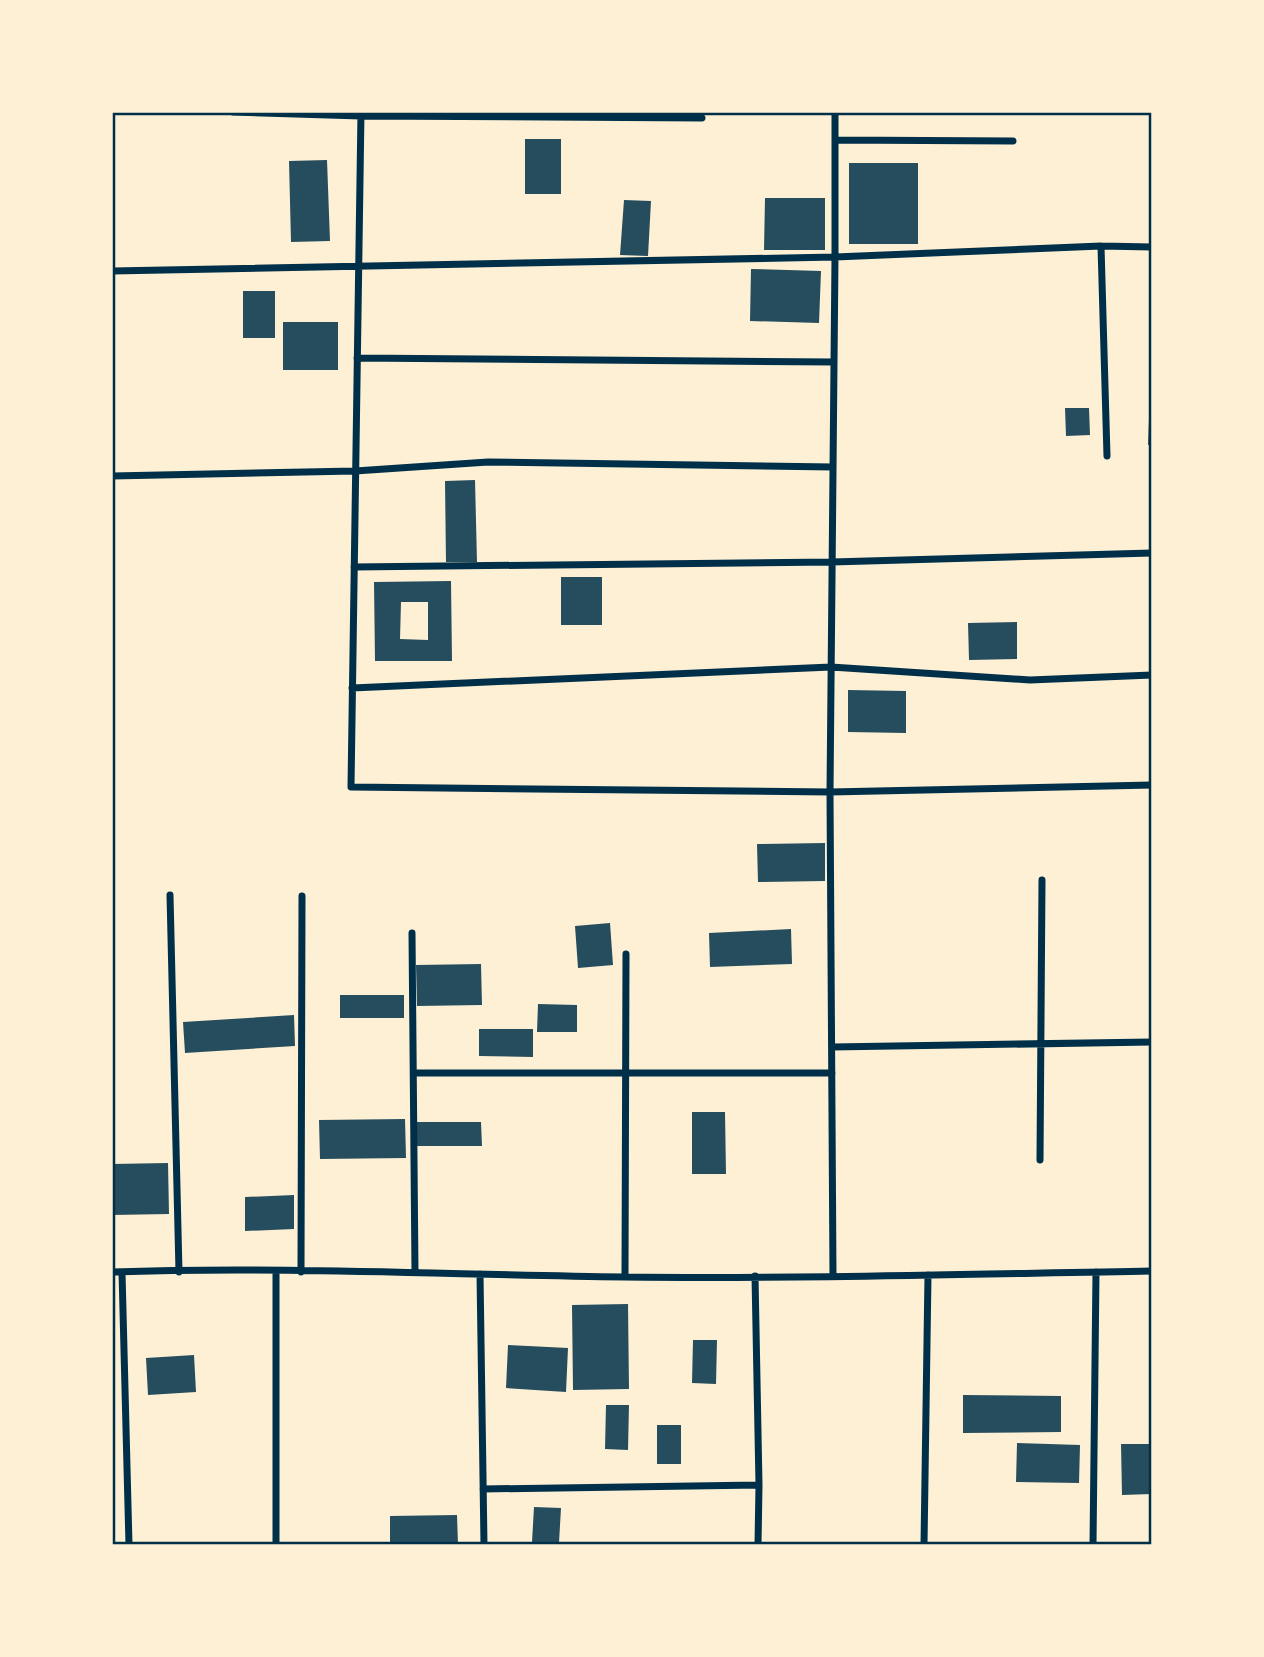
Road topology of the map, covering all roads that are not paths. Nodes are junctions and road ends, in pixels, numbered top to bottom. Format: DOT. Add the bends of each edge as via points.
graph roads {
  1 [pos="233,112"];
  2 [pos="835,112"];
  3 [pos="362,114"];
  4 [pos="702,118"];
  5 [pos="835,140"];
  6 [pos="1013,141"];
  7 [pos="1101,246"];
  8 [pos="1152,247"];
  9 [pos="835,257"];
  10 [pos="358,267"];
  11 [pos="112,271"];
  12 [pos="357,358"];
  13 [pos="833,362"];
  14 [pos="1107,456"];
  15 [pos="833,467"];
  16 [pos="355,471"];
  17 [pos="112,476"];
  18 [pos="1152,553"];
  19 [pos="832,562"];
  20 [pos="354,567"];
  21 [pos="831,667"];
  22 [pos="1152,675"];
  23 [pos="352,688"];
  24 [pos="1152,785"];
  25 [pos="830,792"];
  26 [pos="1042,880"];
  27 [pos="170,895"];
  28 [pos="302,896"];
  29 [pos="412,933"];
  30 [pos="626,954"];
  31 [pos="1152,1042"];
  32 [pos="1042,1043"];
  33 [pos="832,1047"];
  34 [pos="625,1072"];
  35 [pos="414,1073"];
  36 [pos="832,1073"];
  37 [pos="1041,1160"];
  38 [pos="1152,1271"];
  39 [pos="112,1272"];
  40 [pos="122,1272"];
  41 [pos="179,1272"];
  42 [pos="276,1272"];
  43 [pos="301,1272"];
  44 [pos="415,1272"];
  45 [pos="1096,1272"];
  46 [pos="480,1274"];
  47 [pos="928,1275"];
  48 [pos="755,1276"];
  49 [pos="833,1276"];
  50 [pos="625,1277"];
  51 [pos="759,1485"];
  52 [pos="484,1489"];
  53 [pos="130,1545"];
  54 [pos="276,1545"];
  55 [pos="484,1545"];
  56 [pos="758,1545"];
  57 [pos="924,1545"];
  58 [pos="1094,1545"];
  1 -- 3 [label="street"];
  2 -- 5 [label="street"];
  3 -- 4 [label="street"];
  3 -- 10 [label="street"];
  5 -- 6 [label="street"];
  5 -- 9 [label="street"];
  7 -- 8 [label="street"];
  7 -- 9 [label="street"];
  7 -- 14 [label="street"];
  9 -- 10 [label="street"];
  9 -- 13 [label="street"];
  10 -- 11 [label="street"];
  10 -- 12 [label="street"];
  12 -- 13 [label="street"];
  12 -- 16 [label="street"];
  13 -- 15 [label="street"];
  15 -- 16 [label="street" via="488,461"];
  15 -- 19 [label="street"];
  16 -- 17 [label="street"];
  16 -- 20 [label="street"];
  18 -- 19 [label="street"];
  19 -- 20 [label="street"];
  19 -- 21 [label="street"];
  20 -- 23 [label="street"];
  21 -- 22 [label="street" via="1030,680"];
  21 -- 23 [label="street"];
  21 -- 25 [label="street"];
  23 -- 25 [label="street" via="351,787"];
  24 -- 25 [label="street"];
  25 -- 33 [label="street"];
  26 -- 32 [label="street"];
  27 -- 41 [label="street"];
  28 -- 43 [label="street"];
  29 -- 35 [label="street"];
  30 -- 34 [label="street"];
  31 -- 32 [label="street"];
  32 -- 33 [label="street"];
  32 -- 37 [label="street"];
  33 -- 36 [label="street"];
  34 -- 35 [label="street"];
  34 -- 36 [label="street"];
  34 -- 50 [label="street"];
  35 -- 44 [label="street"];
  36 -- 49 [label="street"];
  38 -- 45 [label="street"];
  39 -- 40 [label="street"];
  40 -- 41 [label="street"];
  40 -- 53 [label="street"];
  41 -- 42 [label="street"];
  42 -- 43 [label="street"];
  42 -- 54 [label="street"];
  43 -- 44 [label="street"];
  44 -- 46 [label="street"];
  45 -- 47 [label="street"];
  45 -- 58 [label="street"];
  46 -- 50 [label="street"];
  46 -- 52 [label="street"];
  47 -- 49 [label="street"];
  47 -- 57 [label="street"];
  48 -- 49 [label="street"];
  48 -- 50 [label="street"];
  48 -- 51 [label="street"];
  51 -- 52 [label="street"];
  51 -- 56 [label="street"];
  52 -- 55 [label="street"];
}
